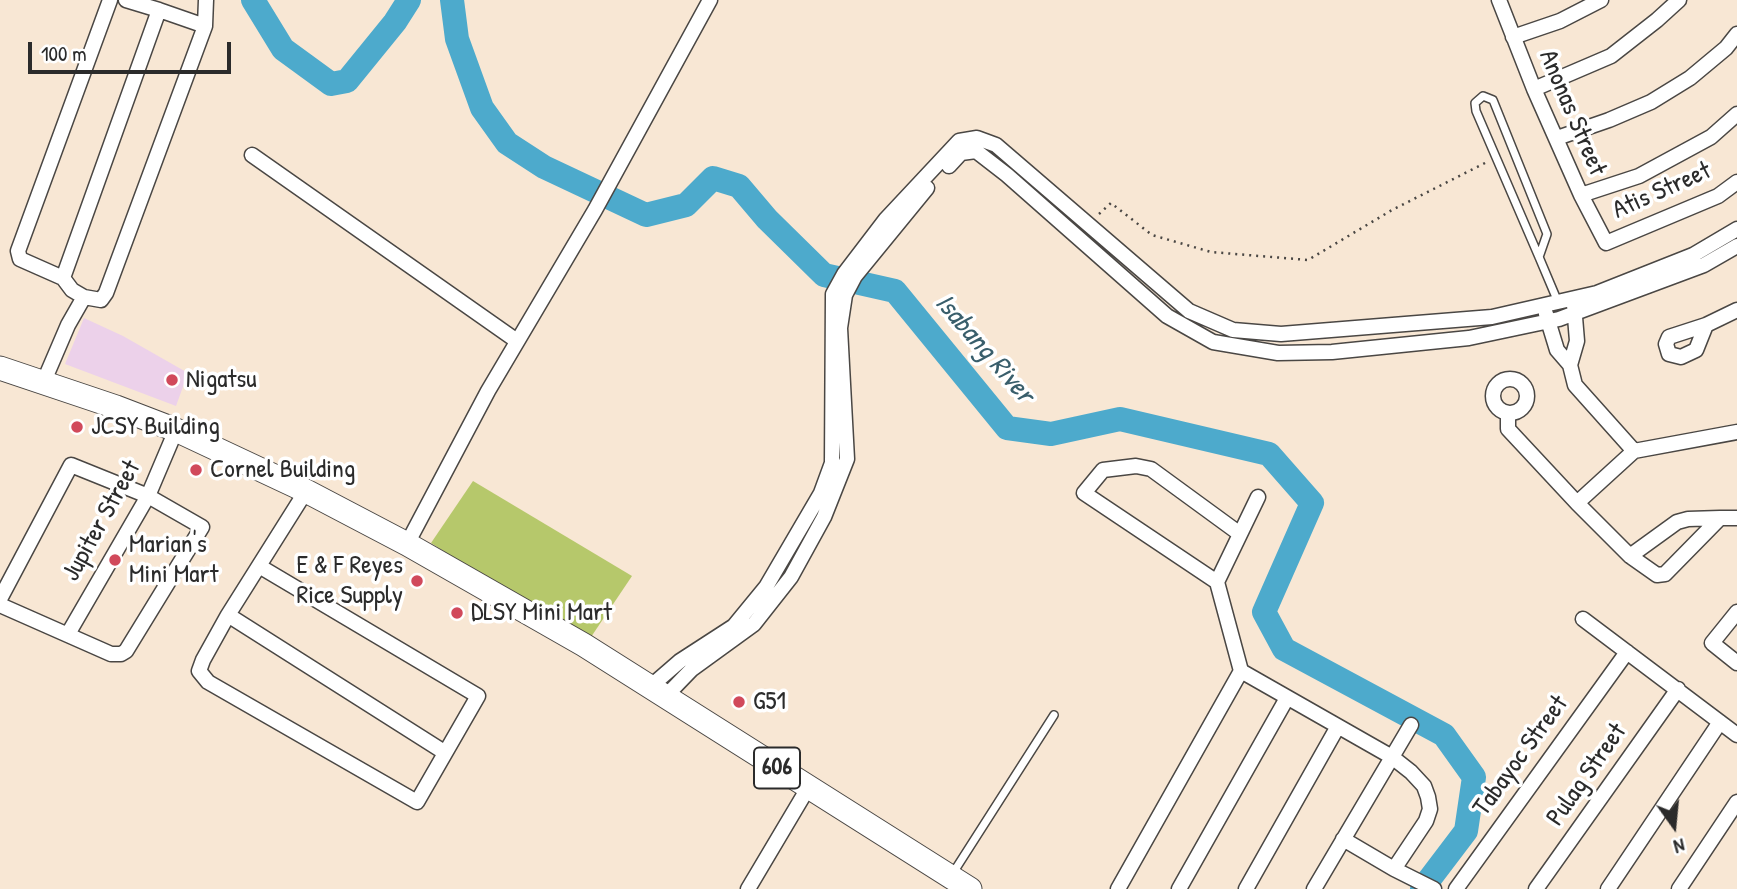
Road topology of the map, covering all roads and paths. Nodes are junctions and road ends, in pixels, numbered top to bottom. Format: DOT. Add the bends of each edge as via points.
graph roads {
  1 [pos="110,0"];
  2 [pos="126,0"];
  3 [pos="206,0"];
  4 [pos="710,0"];
  5 [pos="1499,0"];
  6 [pos="1601,0"];
  7 [pos="1679,0"];
  8 [pos="150,5"];
  9 [pos="205,26"];
  10 [pos="1737,34"];
  11 [pos="1513,37"];
  12 [pos="1534,89"];
  13 [pos="1737,114"];
  14 [pos="1557,138"];
  15 [pos="252,155"];
  16 [pos="1496,157"];
  17 [pos="1737,181"];
  18 [pos="1581,195"];
  19 [pos="1088,223"];
  20 [pos="1737,229"];
  21 [pos="1102,235"];
  22 [pos="1605,243"];
  23 [pos="1089,246"];
  24 [pos="1737,246"];
  25 [pos="1539,257"];
  26 [pos="849,275"];
  27 [pos="63,278"];
  28 [pos="83,297"];
  29 [pos="1558,302"];
  30 [pos="1737,310"];
  31 [pos="1575,313"];
  32 [pos="1548,321"];
  33 [pos="1706,325"];
  34 [pos="1311,331"];
  35 [pos="517,341"];
  36 [pos="1311,352"];
  37 [pos="1570,365"];
  38 [pos="0,368"];
  39 [pos="44,381"];
  40 [pos="1508,413"];
  41 [pos="176,430"];
  42 [pos="1737,432"];
  43 [pos="1634,450"];
  44 [pos="306,491"];
  45 [pos="148,496"];
  46 [pos="1258,496"];
  47 [pos="1577,503"];
  48 [pos="1720,517"];
  49 [pos="1737,518"];
  50 [pos="1240,534"];
  51 [pos="407,544"];
  52 [pos="1630,555"];
  53 [pos="259,566"];
  54 [pos="1217,582"];
  55 [pos="0,599"];
  56 [pos="0,605"];
  57 [pos="1737,612"];
  58 [pos="228,615"];
  59 [pos="1583,619"];
  60 [pos="68,634"];
  61 [pos="1627,652"];
  62 [pos="1737,663"];
  63 [pos="1241,671"];
  64 [pos="1678,689"];
  65 [pos="657,692"];
  66 [pos="1287,698"];
  67 [pos="1054,715"];
  68 [pos="1720,722"];
  69 [pos="1411,725"];
  70 [pos="1337,728"];
  71 [pos="1737,736"];
  72 [pos="444,752"];
  73 [pos="1392,757"];
  74 [pos="808,788"];
  75 [pos="1737,802"];
  76 [pos="1343,839"];
  77 [pos="1400,872"];
  78 [pos="951,876"];
  79 [pos="748,889"];
  80 [pos="970,889"];
  81 [pos="1118,889"];
  82 [pos="1179,889"];
  83 [pos="1246,889"];
  84 [pos="1314,889"];
  85 [pos="1433,889"];
  86 [pos="1456,889"];
  87 [pos="1536,889"];
  88 [pos="1608,889"];
  89 [pos="1679,889"];
  1 -- 27 [label="street" via="18,251 20,259"];
  2 -- 8 [label="street"];
  3 -- 9 [label="street"];
  4 -- 35 [label="street"];
  5 -- 11 [label="street, Anonas Street"];
  6 -- 11 [label="street"];
  7 -- 12 [label="street" via="1611,56"];
  8 -- 9 [label="street"];
  8 -- 27 [label="street"];
  9 -- 28 [label="street" via="106,293 101,300"];
  10 -- 14 [label="street" via="1690,78 1651,102"];
  11 -- 12 [label="street, Anonas Street"];
  12 -- 14 [label="street, Anonas Street"];
  13 -- 18 [label="street" via="1711,137 1639,176"];
  14 -- 18 [label="street, Anonas Street"];
  15 -- 35 [label="street"];
  16 -- 19 [label="path" via="1308,260 1211,252 1152,235 1111,203"];
  16 -- 25 [label="lane"];
  16 -- 25 [label="lane" via="1475,107 1483,96 1493,100 1547,234"];
  17 -- 22 [label="street, Atis Street" via="1718,196"];
  18 -- 22 [label="street, Anonas Street"];
  19 -- 21 [label="street"];
  19 -- 26 [label="street" via="996,145 977,138 959,141 886,219"];
  20 -- 29 [label="street" via="1693,255"];
  21 -- 23 [label="street"];
  21 -- 34 [label="street" via="1189,311 1233,330"];
  23 -- 26 [label="street" via="975,151 961,153"];
  23 -- 36 [label="street" via="1167,316 1213,342 1278,353"];
  24 -- 31 [label="street" via="1704,265"];
  25 -- 29 [label="lane"];
  26 -- 65 [label="street" via="839,295 847,459 824,517 791,576 754,624"];
  27 -- 28 [label="street"];
  28 -- 39 [label="street"];
  29 -- 31 [label="street"];
  29 -- 32 [label="street"];
  29 -- 34 [label="street" via="1492,317"];
  30 -- 33 [label="street"];
  31 -- 32 [label="street"];
  31 -- 37 [label="street" via="1577,341"];
  32 -- 36 [label="street" via="1469,338"];
  32 -- 37 [label="street" via="1557,349"];
  34 -- 36 [label="street"];
  35 -- 51 [label="street"];
  37 -- 43 [label="street" via="1575,385"];
  38 -- 39 [label="main road, 606"];
  39 -- 41 [label="main road, 606"];
  40 -- 47 [label="street" via="1508,429"];
  41 -- 44 [label="main road, 606"];
  41 -- 45 [label="street, Jupiter Street"];
  42 -- 43 [label="street"];
  43 -- 47 [label="street"];
  44 -- 51 [label="main road, 606"];
  44 -- 53 [label="street"];
  45 -- 55 [label="street" via="71,465"];
  45 -- 60 [label="street, Jupiter Street"];
  45 -- 60 [label="street" via="202,527 121,654 111,654"];
  46 -- 50 [label="street"];
  47 -- 52 [label="street"];
  48 -- 49 [label="street"];
  48 -- 52 [label="street" via="1677,522"];
  48 -- 52 [label="street" via="1665,574 1657,575"];
  50 -- 54 [label="street"];
  50 -- 54 [label="street" via="1151,469 1103,470 1084,493"];
  51 -- 65 [label="main road, 606"];
  53 -- 58 [label="street"];
  53 -- 72 [label="street" via="478,696"];
  54 -- 63 [label="street"];
  56 -- 60 [label="street"];
  57 -- 62 [label="street" via="1712,643"];
  58 -- 72 [label="street"];
  58 -- 72 [label="street" via="199,671 208,682 416,802"];
  59 -- 61 [label="street"];
  61 -- 64 [label="street"];
  61 -- 86 [label="street, Tabayoc Street"];
  63 -- 66 [label="street"];
  63 -- 81 [label="street"];
  64 -- 68 [label="street"];
  64 -- 87 [label="street, Pulag Street"];
  65 -- 74 [label="main road, 606"];
  66 -- 70 [label="street"];
  66 -- 82 [label="street"];
  67 -- 78 [label="lane"];
  68 -- 71 [label="street"];
  68 -- 88 [label="street"];
  69 -- 73 [label="street"];
  70 -- 73 [label="street"];
  70 -- 83 [label="street"];
  73 -- 76 [label="street"];
  73 -- 77 [label="street" via="1424,786 1430,809"];
  74 -- 78 [label="main road, 606"];
  74 -- 79 [label="street"];
  75 -- 89 [label="street"];
  76 -- 77 [label="street"];
  76 -- 84 [label="street"];
  77 -- 85 [label="street"];
  78 -- 80 [label="main road, 606"];
}
